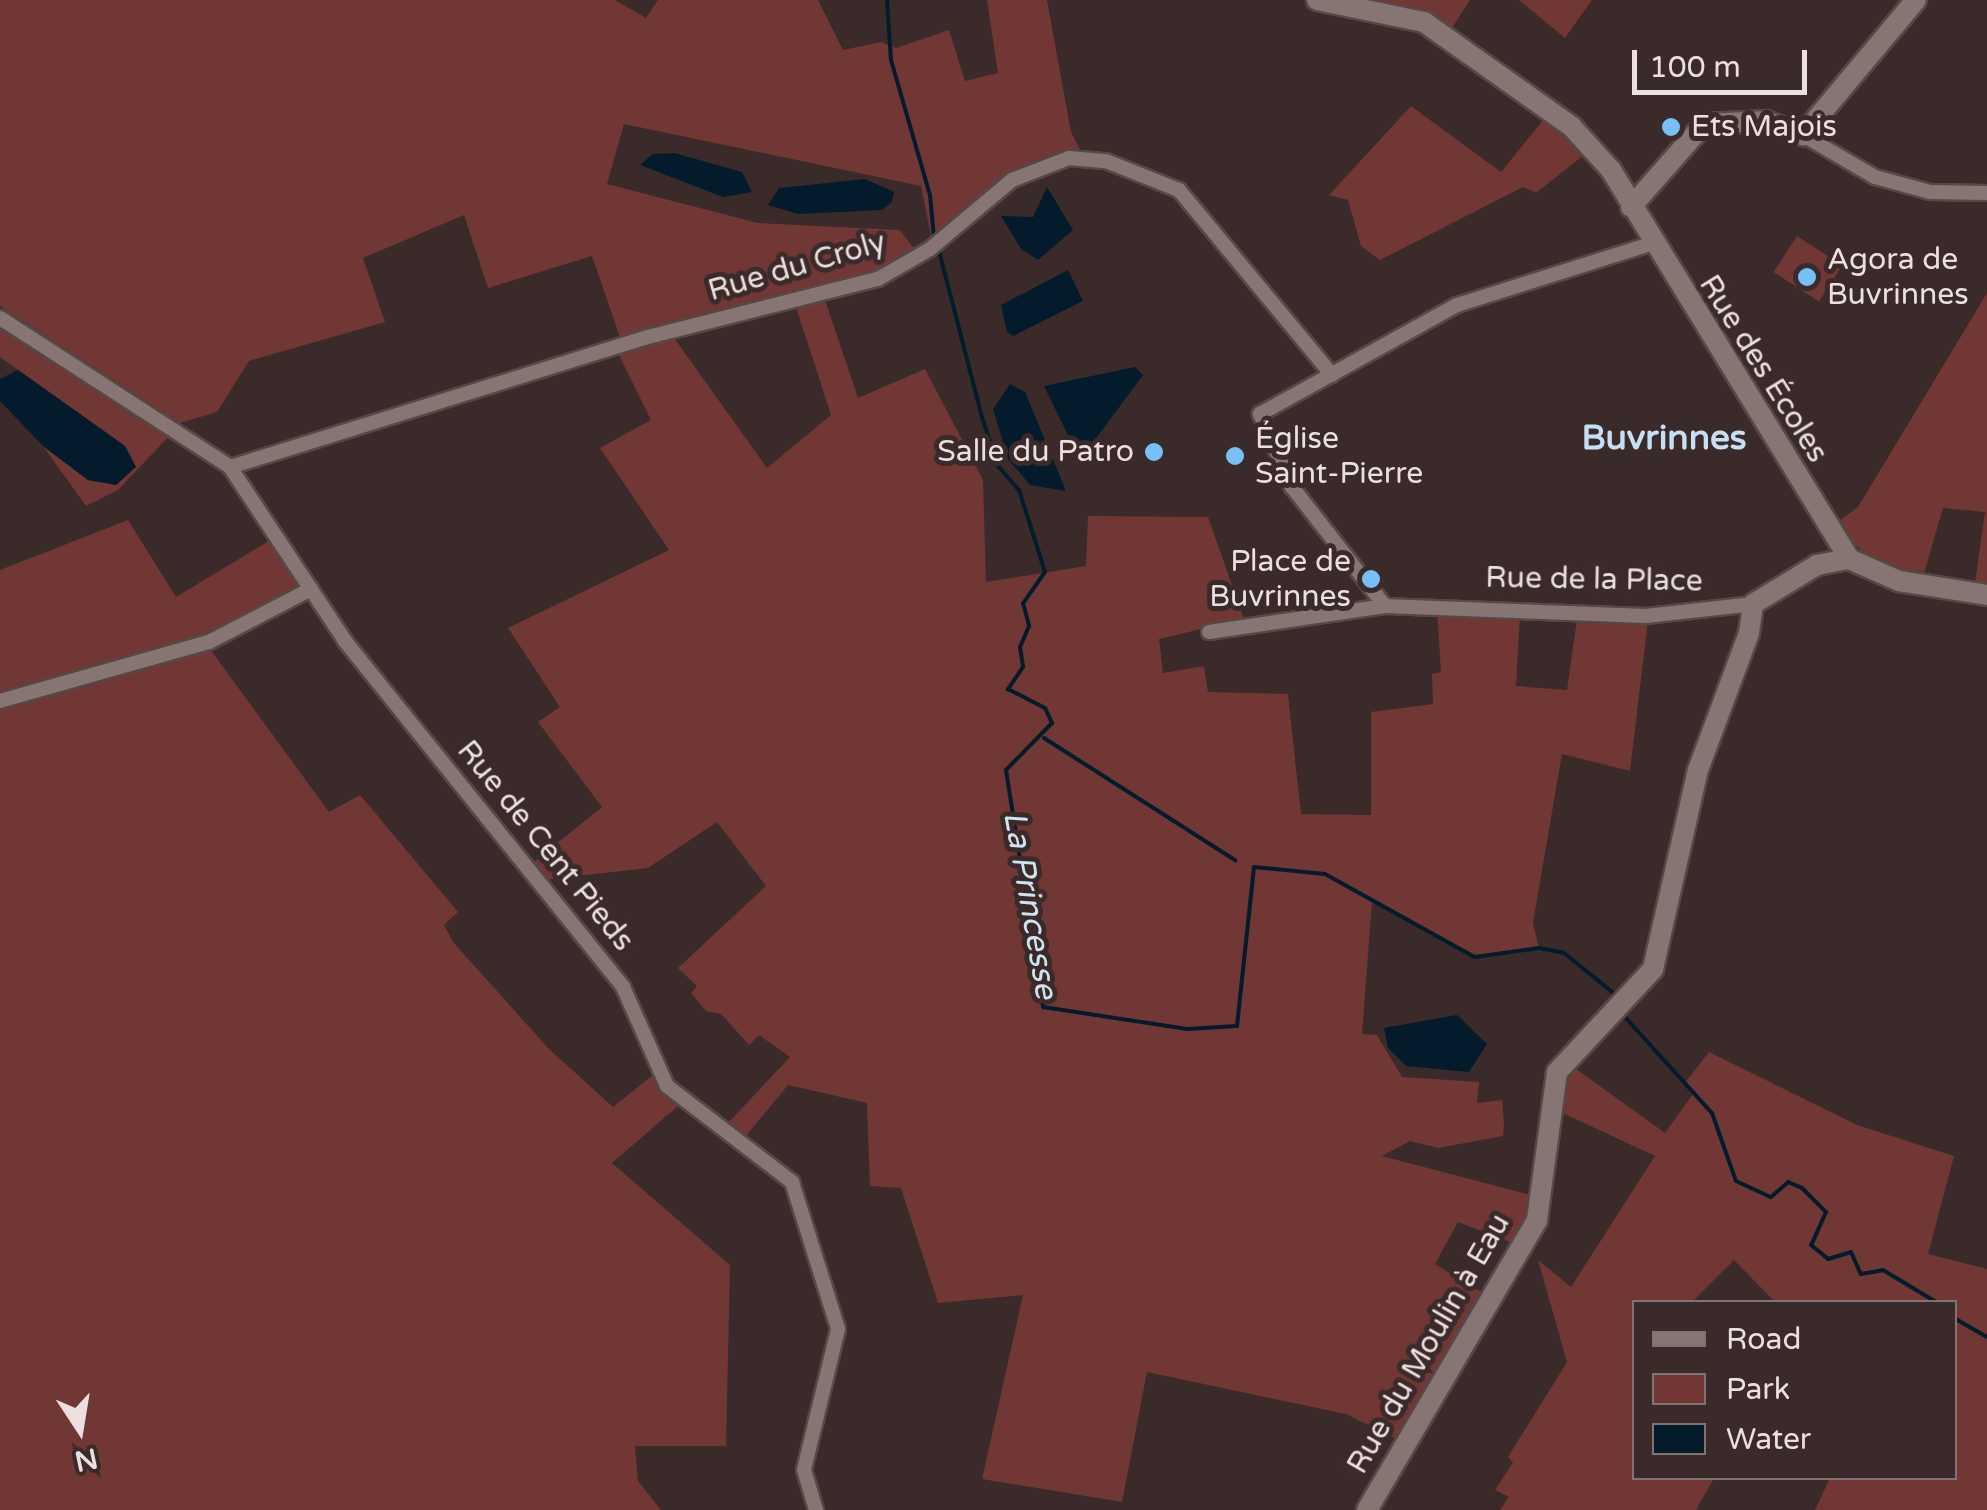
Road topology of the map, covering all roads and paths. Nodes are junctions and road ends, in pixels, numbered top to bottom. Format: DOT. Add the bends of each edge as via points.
graph roads {
  1 [pos="1318,0"];
  2 [pos="1916,0"];
  3 [pos="1803,135"];
  4 [pos="1987,193"];
  5 [pos="1631,207"];
  6 [pos="1650,244"];
  7 [pos="0,318"];
  8 [pos="1332,375"];
  9 [pos="230,468"];
  10 [pos="1849,559"];
  11 [pos="311,589"];
  12 [pos="1987,596"];
  13 [pos="1752,604"];
  14 [pos="1385,606"];
  15 [pos="1209,632"];
  16 [pos="0,701"];
  17 [pos="816,1510"];
  18 [pos="1366,1510"];
  1 -- 5 [label="street, Rue des Écoles" via="1384,9 1447,34 1596,150"];
  2 -- 3 [label="street"];
  3 -- 4 [label="street" via="1890,182"];
  3 -- 5 [label="street" via="1766,121 1704,124"];
  5 -- 6 [label="street, Rue des Écoles"];
  6 -- 8 [label="street" via="1457,305"];
  6 -- 10 [label="street, Rue des Écoles"];
  7 -- 9 [label="street, Rue de Cent Pieds"];
  8 -- 9 [label="street, Rue du Croly" via="1179,190 1106,161 1069,158 1012,180 930,249 878,279 644,338"];
  8 -- 14 [label="street" via="1258,420 1292,486"];
  9 -- 11 [label="street, Rue de Cent Pieds"];
  10 -- 12 [label="street" via="1899,582"];
  10 -- 13 [label="street, Rue de la Place" via="1818,565"];
  11 -- 16 [label="street" via="208,642"];
  11 -- 17 [label="street, Rue de Cent Pieds" via="369,673 623,987 667,1086 772,1162 797,1190 838,1329 806,1458 805,1488"];
  13 -- 14 [label="street, Rue de la Place" via="1646,616"];
  13 -- 18 [label="street, Rue du Moulin à Eau" via="1750,633 1698,770 1653,969 1557,1072 1537,1220"];
  14 -- 15 [label="street, Rue de la Place"];
}
